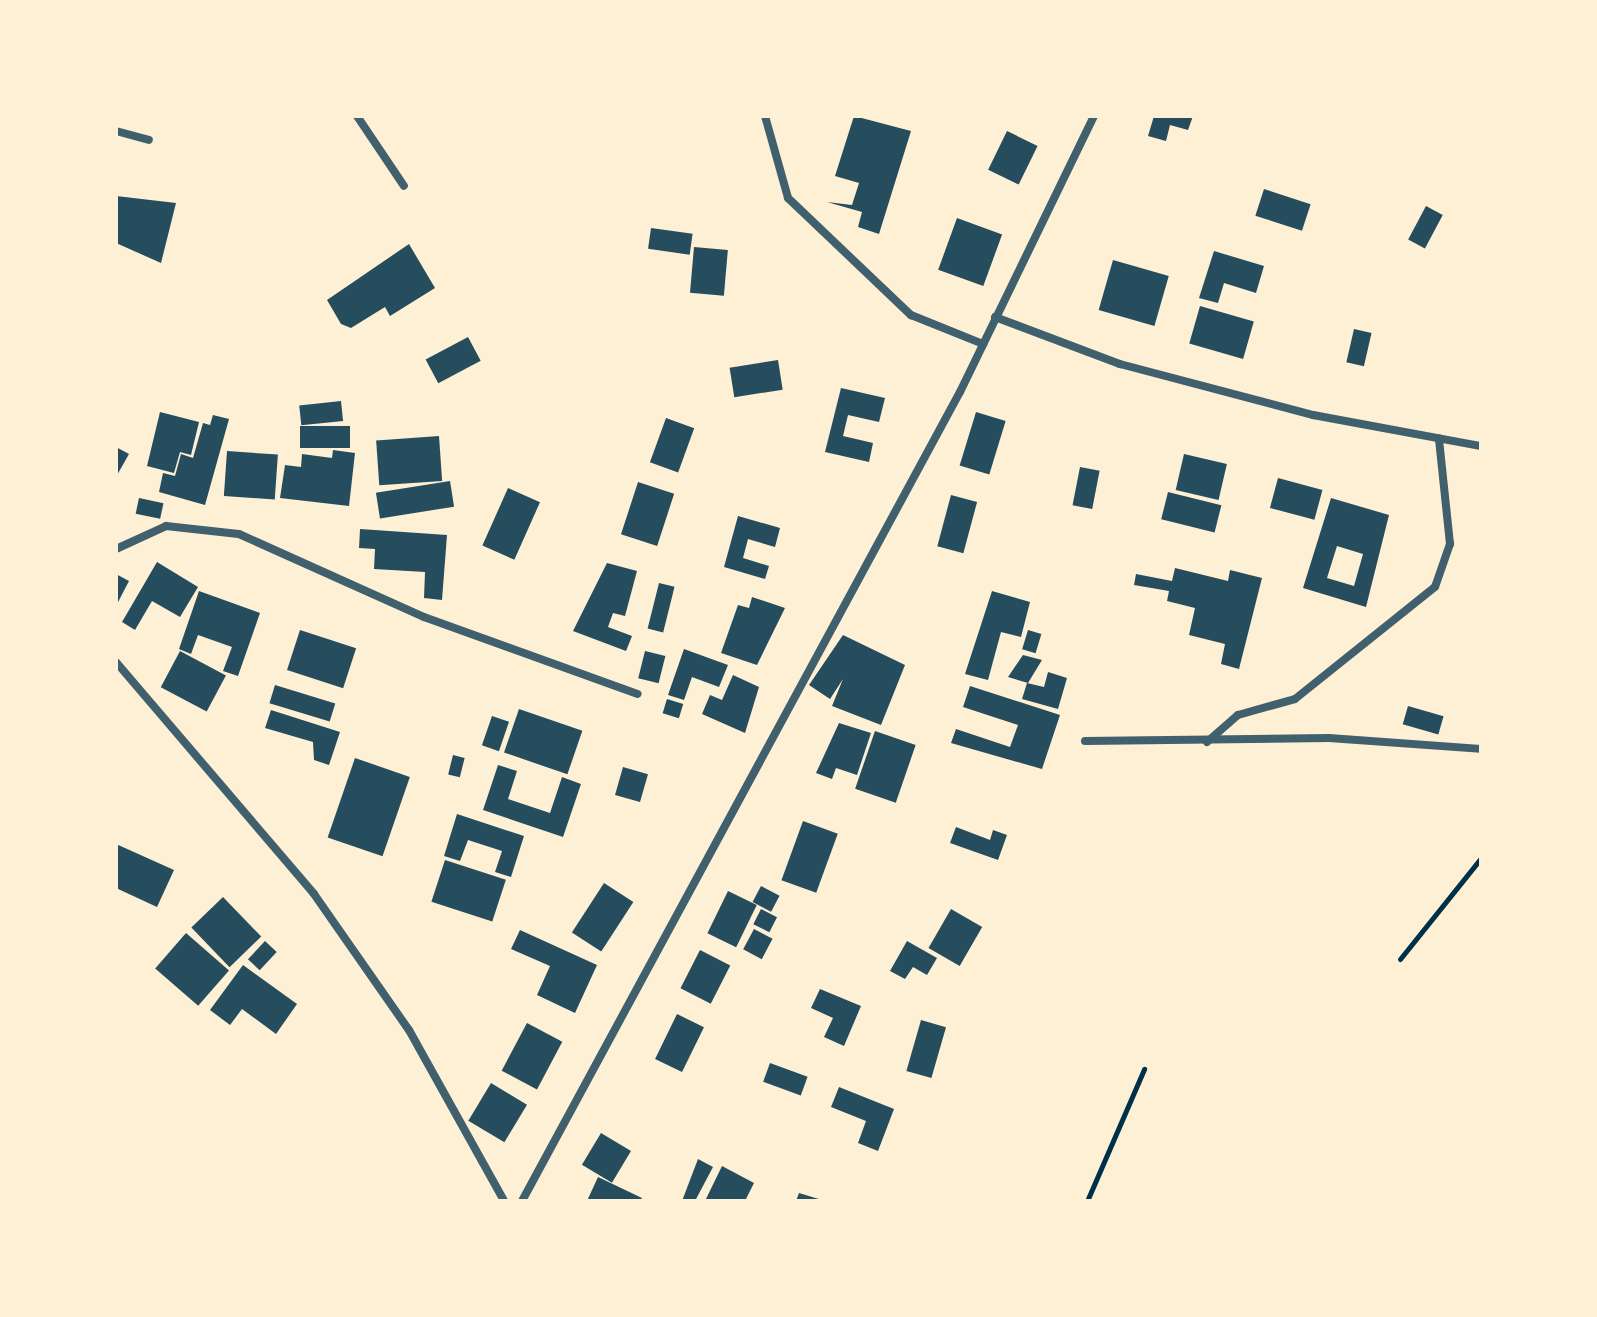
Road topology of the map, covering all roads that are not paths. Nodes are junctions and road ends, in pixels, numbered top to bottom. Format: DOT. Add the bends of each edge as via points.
graph roads {
  1 [pos="357,116"];
  2 [pos="765,116"];
  3 [pos="1094,116"];
  4 [pos="116,131"];
  5 [pos="149,140"];
  6 [pos="404,186"];
  7 [pos="995,317"];
  8 [pos="983,344"];
  9 [pos="1439,439"];
  10 [pos="1481,446"];
  11 [pos="116,549"];
  12 [pos="116,662"];
  13 [pos="638,694"];
  14 [pos="1085,741"];
  15 [pos="1207,742"];
  16 [pos="1481,749"];
  17 [pos="504,1201"];
  18 [pos="522,1201"];
  1 -- 6 [label="street"];
  2 -- 8 [label="street" via="788,198 911,315"];
  3 -- 7 [label="street"];
  4 -- 5 [label="street"];
  7 -- 8 [label="street"];
  7 -- 9 [label="street" via="1120,364"];
  8 -- 18 [label="street"];
  9 -- 10 [label="street"];
  9 -- 15 [label="street" via="1450,544 1435,587 1295,699 1238,715"];
  11 -- 13 [label="street" via="166,526 239,534 424,617"];
  12 -- 17 [label="street" via="314,894 409,1030"];
  14 -- 15 [label="street"];
  15 -- 16 [label="street" via="1329,738"];
}
